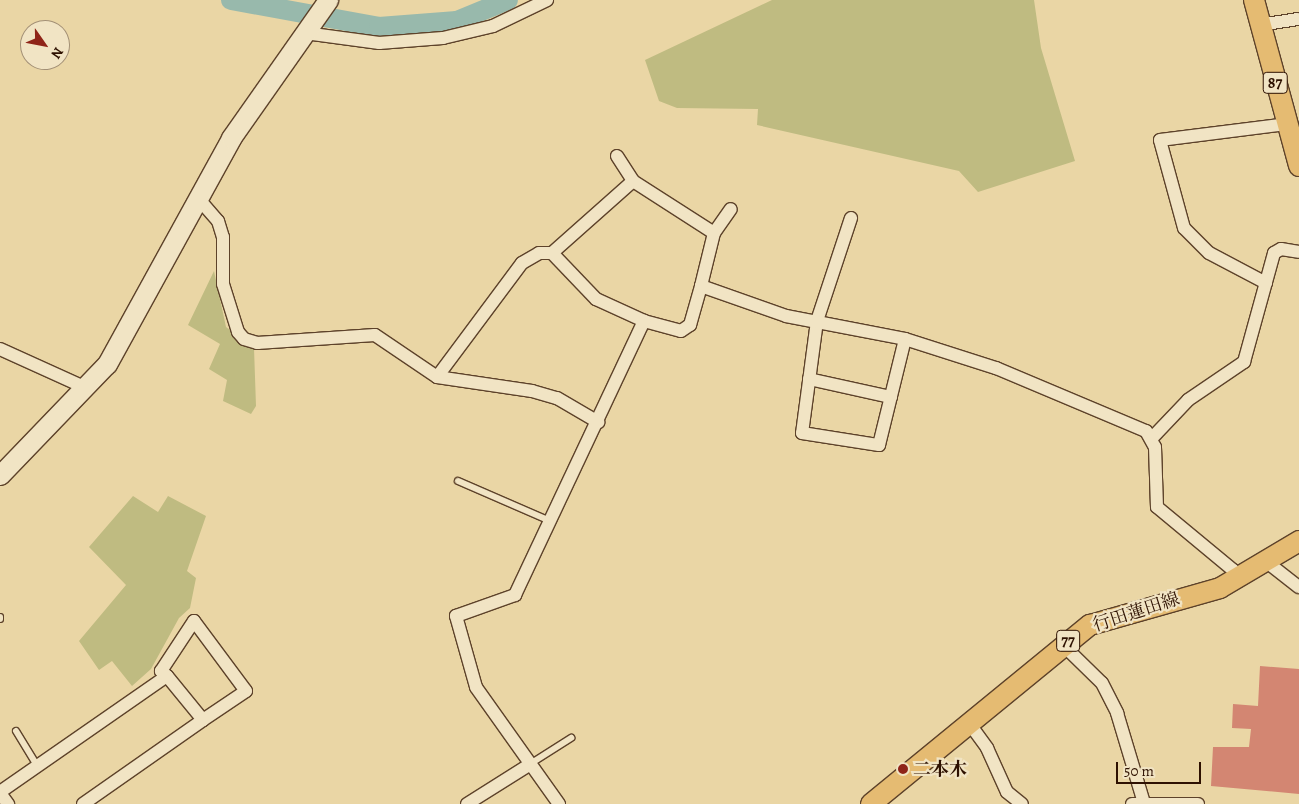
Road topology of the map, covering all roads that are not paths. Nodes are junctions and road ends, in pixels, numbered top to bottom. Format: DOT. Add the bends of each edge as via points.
graph roads {
  1 [pos="547,0"];
  2 [pos="1254,0"];
  3 [pos="327,1"];
  4 [pos="1299,19"];
  5 [pos="1260,25"];
  6 [pos="306,32"];
  7 [pos="1286,124"];
  8 [pos="617,156"];
  9 [pos="1299,166"];
  10 [pos="634,181"];
  11 [pos="197,197"];
  12 [pos="731,209"];
  13 [pos="851,218"];
  14 [pos="714,233"];
  15 [pos="1299,252"];
  16 [pos="552,253"];
  17 [pos="1266,283"];
  18 [pos="702,286"];
  19 [pos="644,321"];
  20 [pos="817,321"];
  21 [pos="905,339"];
  22 [pos="0,349"];
  23 [pos="437,377"];
  24 [pos="810,379"];
  25 [pos="86,388"];
  26 [pos="891,397"];
  27 [pos="598,422"];
  28 [pos="1152,438"];
  29 [pos="0,475"];
  30 [pos="458,481"];
  31 [pos="550,521"];
  32 [pos="1299,541"];
  33 [pos="1268,563"];
  34 [pos="1238,580"];
  35 [pos="1299,587"];
  36 [pos="1063,645"];
  37 [pos="166,676"];
  38 [pos="202,720"];
  39 [pos="969,723"];
  40 [pos="16,731"];
  41 [pos="571,738"];
  42 [pos="529,765"];
  43 [pos="38,767"];
  44 [pos="0,793"];
  45 [pos="1138,803"];
  46 [pos="8,804"];
  47 [pos="83,804"];
  48 [pos="467,804"];
  49 [pos="559,804"];
  50 [pos="871,804"];
  51 [pos="1022,804"];
  52 [pos="1198,804"];
  1 -- 6 [label="street" via="493,26 443,38 379,43"];
  2 -- 5 [label="main road, 87"];
  3 -- 6 [label="street"];
  4 -- 5 [label="street"];
  5 -- 7 [label="main road, 87"];
  6 -- 11 [label="street" via="231,138"];
  7 -- 9 [label="main road, 87"];
  7 -- 17 [label="street" via="1160,140 1184,228 1209,253"];
  8 -- 10 [label="street"];
  10 -- 14 [label="street"];
  10 -- 16 [label="street"];
  11 -- 23 [label="street" via="218,221 223,237 223,284 238,332 244,339 257,343 375,335"];
  11 -- 25 [label="street" via="107,364"];
  12 -- 14 [label="street"];
  13 -- 20 [label="street"];
  14 -- 18 [label="street"];
  15 -- 17 [label="street" via="1274,253"];
  16 -- 19 [label="street" via="596,299"];
  16 -- 23 [label="street" via="539,253 522,263"];
  17 -- 28 [label="street" via="1244,362 1188,400"];
  18 -- 19 [label="street" via="690,325 681,331"];
  18 -- 20 [label="street" via="786,316"];
  19 -- 27 [label="street"];
  20 -- 21 [label="street"];
  20 -- 24 [label="street"];
  21 -- 26 [label="street"];
  21 -- 28 [label="street" via="996,368 1146,431"];
  22 -- 25 [label="street"];
  23 -- 27 [label="street" via="532,391 557,398"];
  24 -- 26 [label="street"];
  24 -- 26 [label="street" via="802,433 879,445"];
  25 -- 29 [label="street"];
  27 -- 31 [label="street"];
  28 -- 34 [label="street" via="1157,507 1233,570"];
  30 -- 31 [label="lane"];
  31 -- 42 [label="street" via="515,595 456,616 476,687"];
  32 -- 33 [label="main road, 行田蓮田線 / 77"];
  33 -- 34 [label="main road, 行田蓮田線 / 77"];
  33 -- 35 [label="street"];
  34 -- 36 [label="main road, 行田蓮田線 / 77" via="1119,614 1090,625"];
  36 -- 39 [label="main road, 行田蓮田線 / 77"];
  36 -- 45 [label="street" via="1106,691"];
  37 -- 38 [label="street"];
  37 -- 38 [label="street" via="162,671 194,621 246,691"];
  37 -- 43 [label="street"];
  38 -- 47 [label="street"];
  39 -- 50 [label="main road, 行田蓮田線 / 77"];
  39 -- 51 [label="street" via="988,748 1007,792"];
  40 -- 43 [label="lane"];
  41 -- 42 [label="lane"];
  42 -- 48 [label="street"];
  42 -- 49 [label="street"];
  43 -- 44 [label="street"];
  44 -- 46 [label="street"];
  45 -- 52 [label="street"];
}
